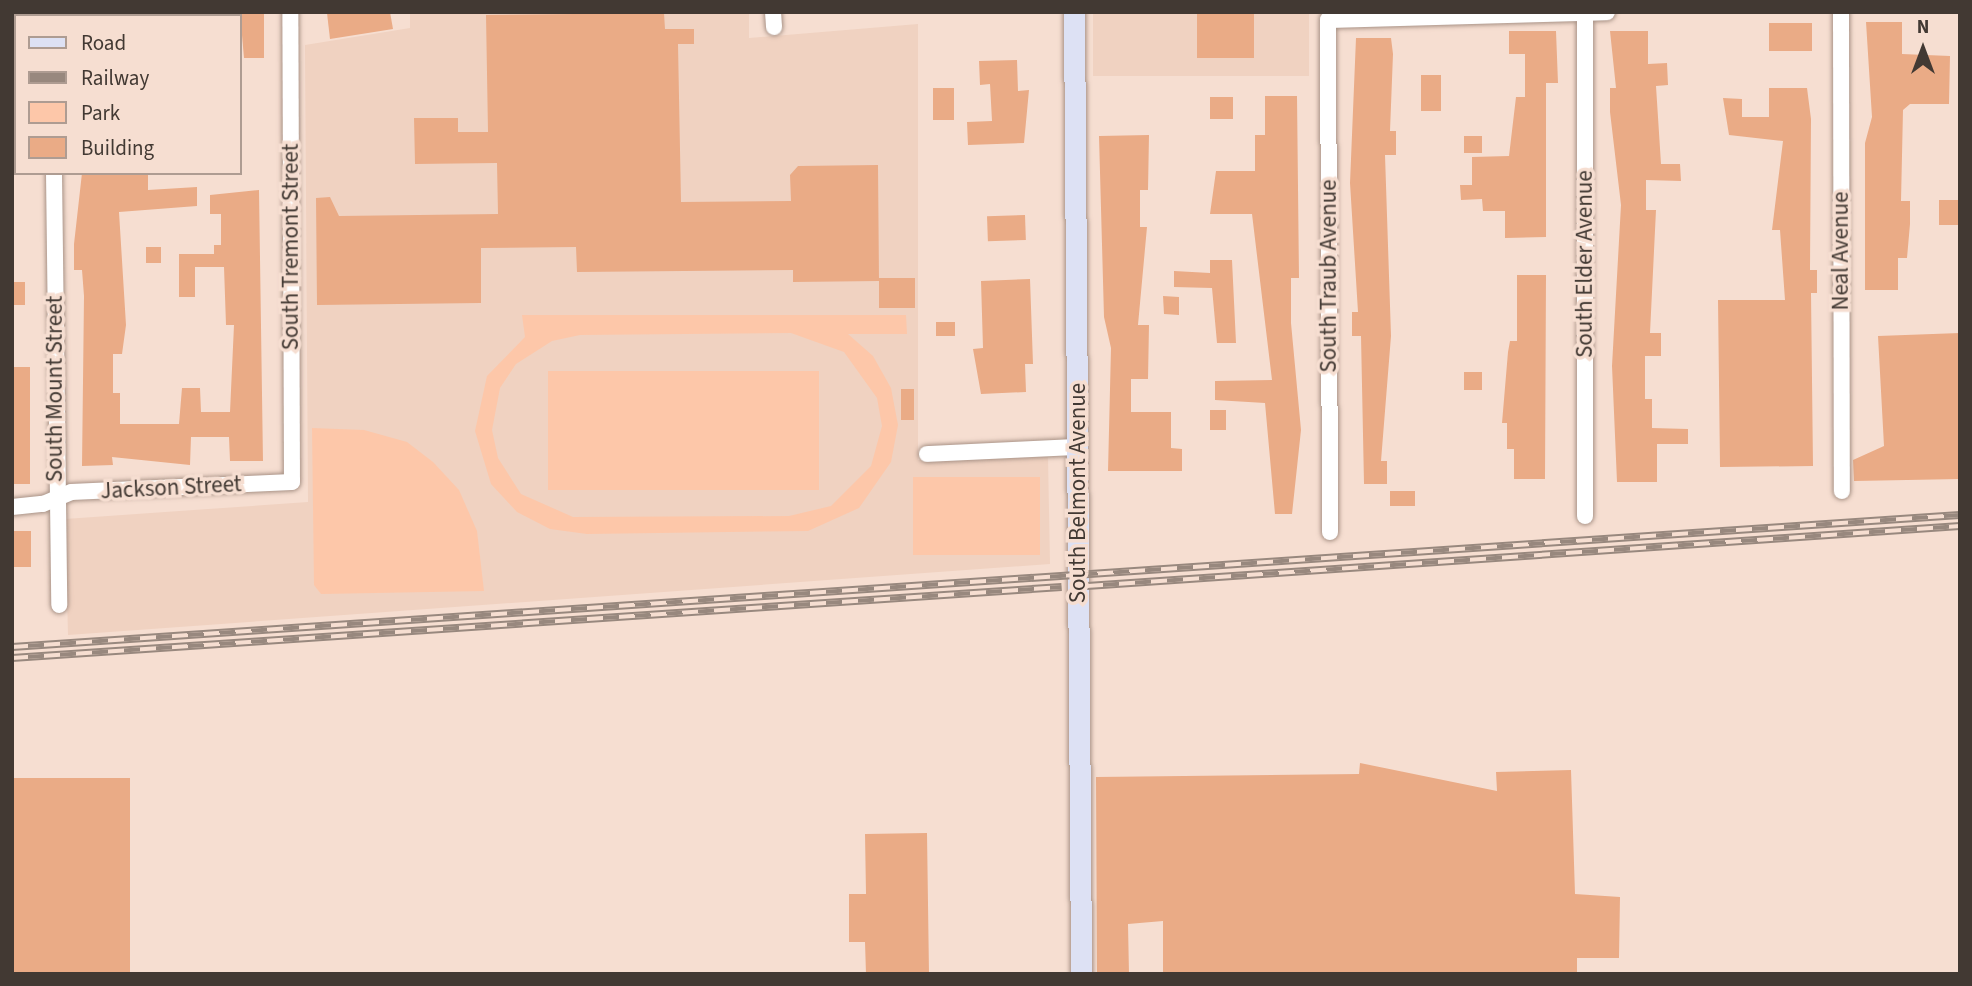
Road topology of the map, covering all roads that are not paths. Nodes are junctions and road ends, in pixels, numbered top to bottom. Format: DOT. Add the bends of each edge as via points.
graph roads {
  1 [pos="290,12"];
  2 [pos="1074,12"];
  3 [pos="1607,12"];
  4 [pos="1841,12"];
  5 [pos="1585,13"];
  6 [pos="54,175"];
  7 [pos="1078,447"];
  8 [pos="927,454"];
  9 [pos="292,482"];
  10 [pos="1842,491"];
  11 [pos="56,498"];
  12 [pos="12,507"];
  13 [pos="1585,516"];
  14 [pos="1330,532"];
  15 [pos="59,605"];
  16 [pos="1081,974"];
  1 -- 9 [label="street, South Tremont Street"];
  2 -- 7 [label="main road, South Belmont Avenue"];
  3 -- 5 [label="street"];
  4 -- 10 [label="street, Neal Avenue"];
  5 -- 13 [label="street, South Elder Avenue"];
  5 -- 14 [label="street, South Traub Avenue" via="1328,20"];
  6 -- 11 [label="street, South Mount Street"];
  7 -- 8 [label="street"];
  7 -- 16 [label="main road, South Belmont Avenue"];
  9 -- 11 [label="street, Jackson Street" via="71,492"];
  11 -- 12 [label="street, Jackson Street"];
  11 -- 15 [label="street, South Mount Street"];
}
